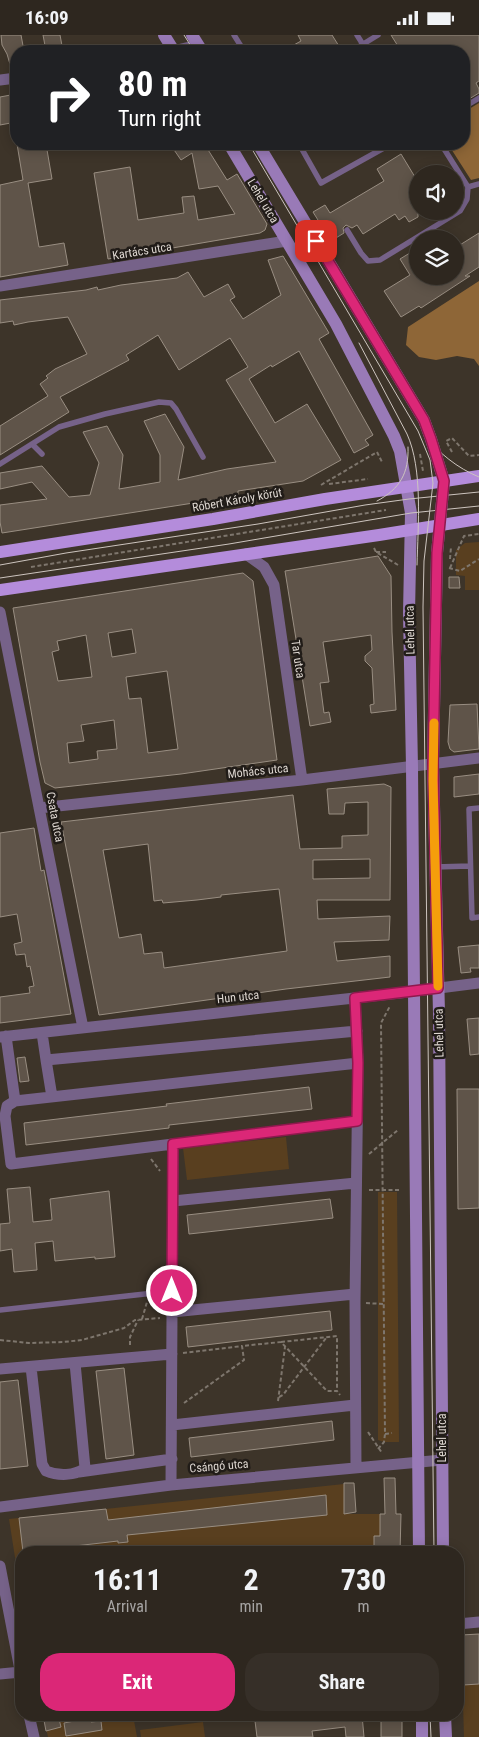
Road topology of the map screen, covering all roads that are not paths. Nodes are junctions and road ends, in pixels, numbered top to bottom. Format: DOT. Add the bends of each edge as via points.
graph roads {
  1 [pos="357,35"];
  2 [pos="378,35"];
  3 [pos="363,45"];
  4 [pos="233,150"];
  5 [pos="262,150"];
  6 [pos="302,150"];
  7 [pos="380,150"];
  8 [pos="445,150"];
  9 [pos="479,184"];
  10 [pos="468,187"];
  11 [pos="346,229"];
  12 [pos="287,241"];
  13 [pos="0,286"];
  14 [pos="32,444"];
  15 [pos="42,453"];
  16 [pos="203,457"];
  17 [pos="0,464"];
  18 [pos="479,476"];
  19 [pos="444,481"];
  20 [pos="407,486"];
  21 [pos="479,519"];
  22 [pos="440,526"];
  23 [pos="410,529"];
  24 [pos="0,552"];
  25 [pos="246,554"];
  26 [pos="0,590"];
  27 [pos="0,612"];
  28 [pos="479,758"];
  29 [pos="433,763"];
  30 [pos="412,767"];
  31 [pos="302,780"];
  32 [pos="479,808"];
  33 [pos="39,809"];
  34 [pos="470,866"];
  35 [pos="435,867"];
  36 [pos="479,917"];
  37 [pos="479,983"];
  38 [pos="438,988"];
  39 [pos="413,991"];
  40 [pos="355,998"];
  41 [pos="83,1028"];
  42 [pos="357,1031"];
  43 [pos="42,1033"];
  44 [pos="3,1037"];
  45 [pos="46,1060"];
  46 [pos="358,1063"];
  47 [pos="52,1097"];
  48 [pos="15,1101"];
  49 [pos="357,1121"];
  50 [pos="173,1144"];
  51 [pos="357,1187"];
  52 [pos="173,1201"];
  53 [pos="172,1291"];
  54 [pos="355,1298"];
  55 [pos="0,1310"];
  56 [pos="172,1315"];
  57 [pos="172,1354"];
  58 [pos="75,1363"];
  59 [pos="31,1367"];
  60 [pos="0,1369"];
  61 [pos="352,1409"];
  62 [pos="172,1425"];
  63 [pos="172,1459"];
  64 [pos="442,1460"];
  65 [pos="418,1462"];
  66 [pos="356,1468"];
  67 [pos="79,1472"];
  68 [pos="171,1485"];
  69 [pos="0,1507"];
  70 [pos="419,1546"];
  71 [pos="443,1546"];
  72 [pos="0,1566"];
  73 [pos="479,1622"];
  74 [pos="464,1623"];
  75 [pos="15,1642"];
  76 [pos="15,1673"];
  77 [pos="0,1674"];
  78 [pos="30,1721"];
  79 [pos="422,1721"];
  80 [pos="445,1721"];
  81 [pos="34,1737"];
  82 [pos="422,1737"];
  83 [pos="446,1737"];
  1 -- 3 [label="lane"];
  2 -- 3 [label="lane"];
  4 -- 12 [label="main road, Lehel utca"];
  5 -- 19 [label="main road, Lehel utca" via="424,420"];
  6 -- 7 [label="lane" via="321,183"];
  8 -- 10 [label="lane"];
  9 -- 10 [label="lane"];
  10 -- 11 [label="lane" via="467,199 460,211 380,260 368,261"];
  12 -- 13 [label="street, Kartács utca"];
  12 -- 20 [label="main road, Lehel utca" via="336,324 394,436"];
  14 -- 15 [label="lane"];
  14 -- 16 [label="lane" via="59,427 159,402 171,403 176,409"];
  14 -- 17 [label="lane"];
  18 -- 19 [label="main road, Róbert Károly körút"];
  19 -- 20 [label="main road, Róbert Károly körút"];
  19 -- 22 [label="main road, Lehel utca"];
  20 -- 23 [label="main road, Lehel utca"];
  20 -- 24 [label="main road, Róbert Károly körút"];
  21 -- 22 [label="main road"];
  22 -- 23 [label="main road"];
  22 -- 29 [label="main road, Lehel utca"];
  23 -- 25 [label="main road"];
  23 -- 30 [label="main road, Lehel utca"];
  25 -- 26 [label="main road"];
  25 -- 31 [label="street, Tar utca" via="264,567 274,585"];
  27 -- 33 [label="street, Csata utca"];
  28 -- 29 [label="street, Mohács utca"];
  29 -- 30 [label="street, Mohács utca"];
  29 -- 35 [label="main road, Lehel utca"];
  30 -- 31 [label="street, Mohács utca"];
  30 -- 39 [label="main road, Lehel utca"];
  31 -- 33 [label="street, Mohács utca"];
  32 -- 34 [label="lane" via="469,809"];
  33 -- 41 [label="street, Csata utca"];
  34 -- 35 [label="lane"];
  34 -- 36 [label="lane" via="472,918"];
  35 -- 38 [label="main road, Lehel utca"];
  37 -- 38 [label="street, Hun utca"];
  38 -- 39 [label="street, Hun utca"];
  38 -- 64 [label="main road, Lehel utca"];
  39 -- 40 [label="street, Hun utca"];
  39 -- 65 [label="main road, Lehel utca"];
  40 -- 41 [label="street, Hun utca"];
  40 -- 42 [label="street"];
  41 -- 43 [label="street, Hun utca"];
  42 -- 45 [label="street"];
  42 -- 46 [label="street"];
  43 -- 44 [label="street, Hun utca"];
  43 -- 45 [label="street"];
  44 -- 48 [label="street"];
  45 -- 47 [label="street"];
  46 -- 47 [label="street"];
  46 -- 49 [label="street"];
  47 -- 48 [label="street"];
  48 -- 50 [label="street" via="7,1106 4,1116 11,1164"];
  49 -- 50 [label="lane"];
  49 -- 51 [label="street"];
  50 -- 52 [label="street"];
  51 -- 52 [label="street"];
  51 -- 54 [label="street"];
  52 -- 53 [label="street"];
  53 -- 55 [label="lane"];
  53 -- 56 [label="street"];
  54 -- 56 [label="street"];
  54 -- 61 [label="street"];
  56 -- 57 [label="street"];
  57 -- 58 [label="street"];
  57 -- 62 [label="street"];
  58 -- 59 [label="street"];
  58 -- 67 [label="street" via="86,1459 86,1467"];
  59 -- 60 [label="street"];
  59 -- 67 [label="street" via="42,1464 46,1471 55,1475"];
  61 -- 62 [label="street" via="277,1413"];
  61 -- 66 [label="street"];
  62 -- 63 [label="street"];
  63 -- 67 [label="street"];
  63 -- 68 [label="street"];
  64 -- 65 [label="street, Csángó utca"];
  64 -- 71 [label="main road, Lehel utca"];
  65 -- 66 [label="street, Csángó utca"];
  65 -- 70 [label="main road, Lehel utca"];
  66 -- 68 [label="street, Csángó utca"];
  68 -- 69 [label="street, Csángó utca"];
  72 -- 75 [label="street"];
  73 -- 74 [label="street"];
  76 -- 77 [label="street"];
  78 -- 81 [label="street"];
  79 -- 82 [label="main road"];
  80 -- 83 [label="main road"];
}
